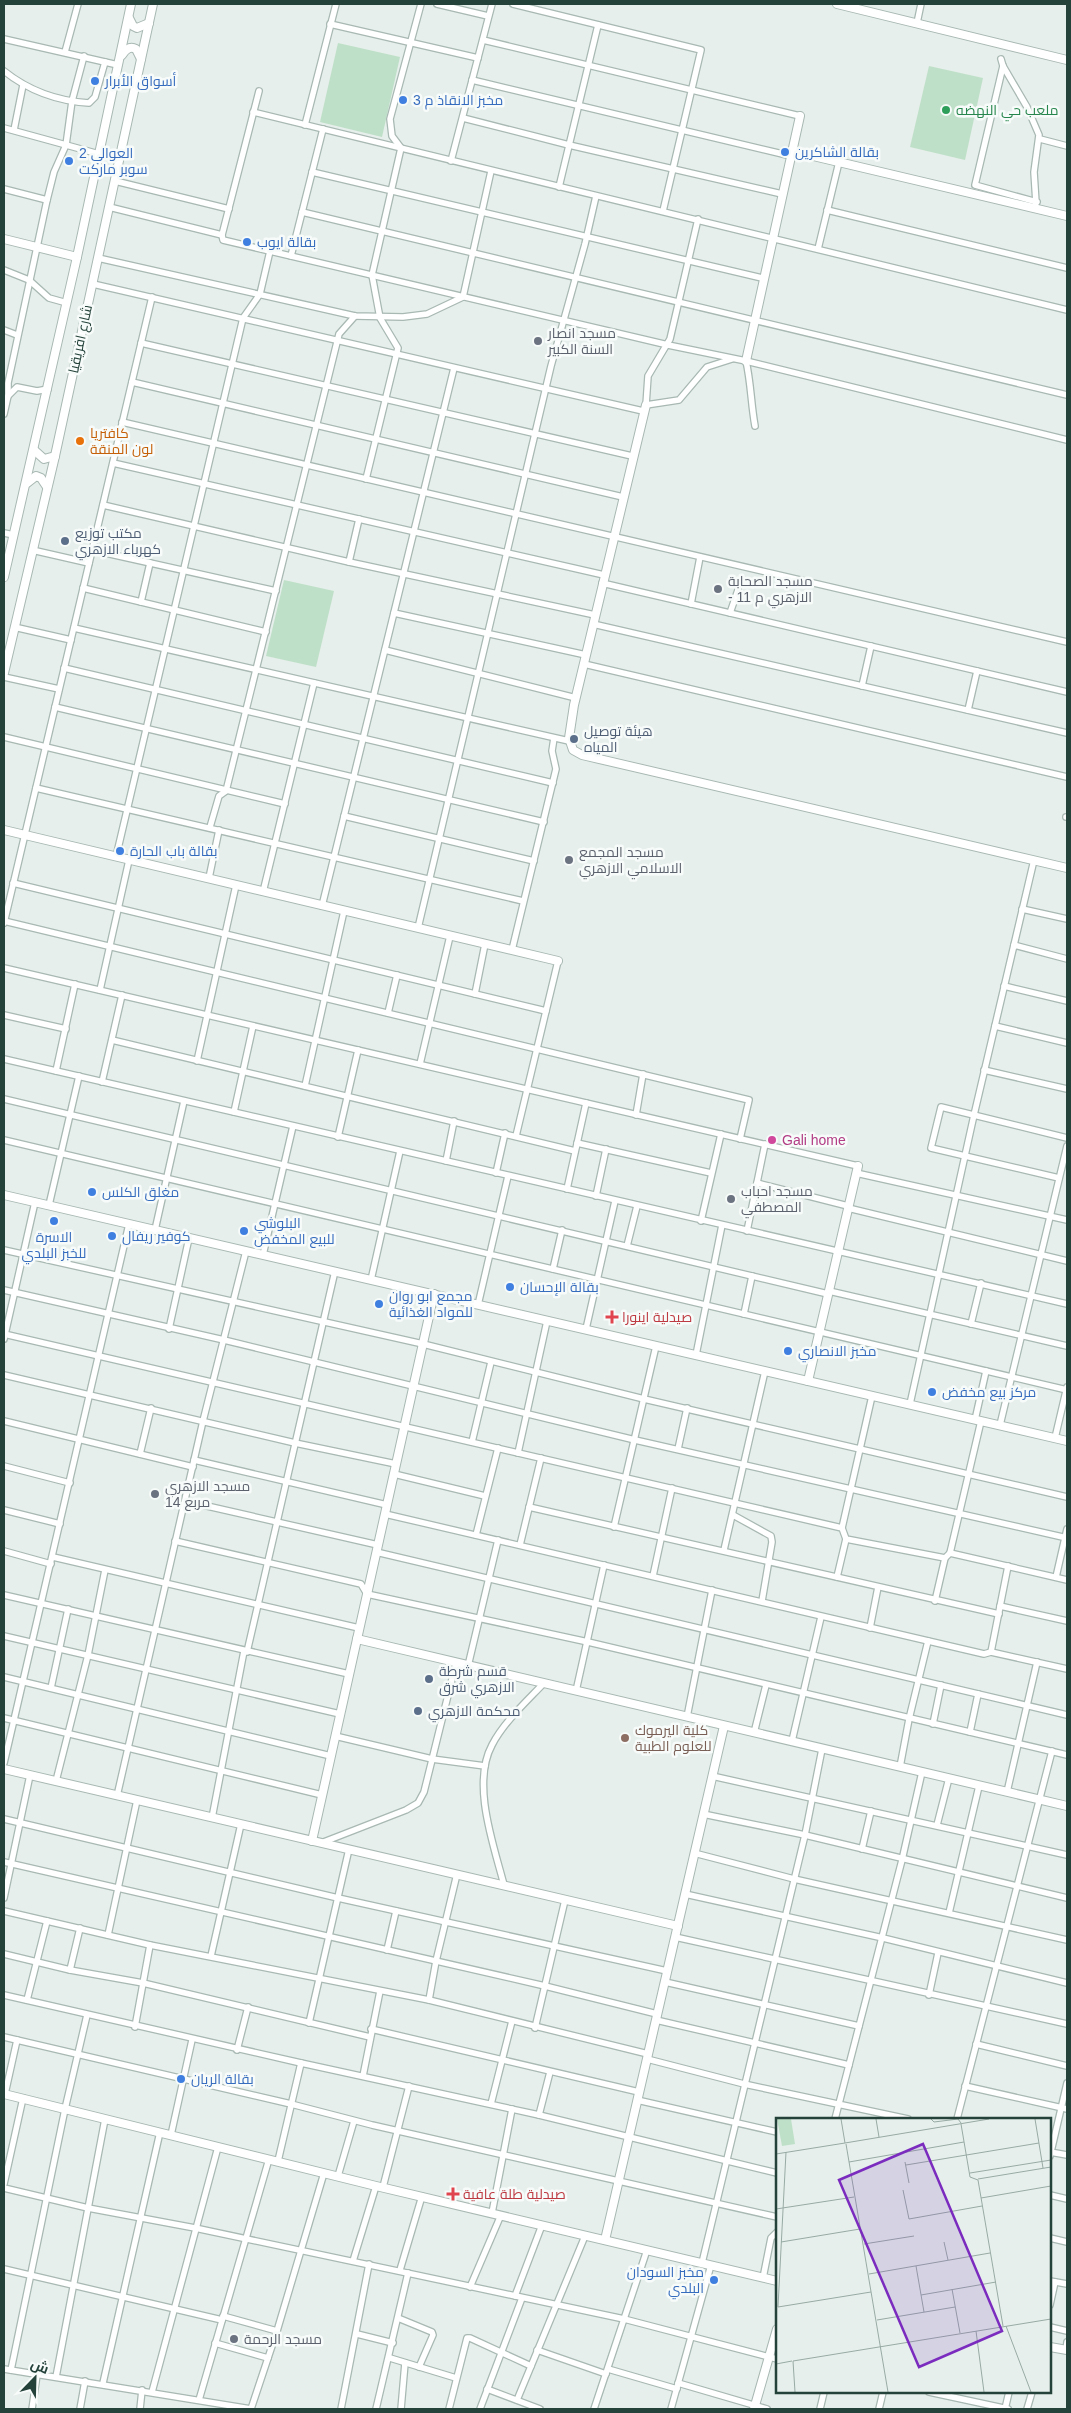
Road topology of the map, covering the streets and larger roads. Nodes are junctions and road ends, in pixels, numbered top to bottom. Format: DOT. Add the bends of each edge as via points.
graph roads {
  1 [pos="78,4"];
  2 [pos="131,4"];
  3 [pos="153,4"];
  4 [pos="336,4"];
  5 [pos="421,4"];
  6 [pos="437,4"];
  7 [pos="492,4"];
  8 [pos="514,4"];
  9 [pos="837,4"];
  10 [pos="921,4"];
  11 [pos="129,16"];
  12 [pos="488,16"];
  13 [pos="149,23"];
  14 [pos="917,23"];
  15 [pos="330,24"];
  16 [pos="598,25"];
  17 [pos="4,39"];
  18 [pos="483,40"];
  19 [pos="411,43"];
  20 [pos="65,52"];
  21 [pos="84,56"];
  22 [pos="120,57"];
  23 [pos="478,58"];
  24 [pos="141,59"];
  25 [pos="1001,59"];
  26 [pos="1067,60"];
  27 [pos="105,62"];
  28 [pos="588,65"];
  29 [pos="118,66"];
  30 [pos="1003,66"];
  31 [pos="4,71"];
  32 [pos="472,80"];
  33 [pos="23,85"];
  34 [pos="690,90"];
  35 [pos="258,91"];
  36 [pos="72,101"];
  37 [pos="579,105"];
  38 [pos="253,112"];
  39 [pos="800,116"];
  40 [pos="462,118"];
  41 [pos="305,125"];
  42 [pos="4,128"];
  43 [pos="323,129"];
  44 [pos="14,130"];
  45 [pos="681,130"];
  46 [pos="1040,139"];
  47 [pos="66,145"];
  48 [pos="569,145"];
  49 [pos="1067,146"];
  50 [pos="401,148"];
  51 [pos="792,153"];
  52 [pos="99,154"];
  53 [pos="451,161"];
  54 [pos="838,162"];
  55 [pos="672,170"];
  56 [pos="491,171"];
  57 [pos="312,172"];
  58 [pos="115,182"];
  59 [pos="559,187"];
  60 [pos="4,189"];
  61 [pos="392,191"];
  62 [pos="782,194"];
  63 [pos="596,196"];
  64 [pos="47,200"];
  65 [pos="1036,205"];
  66 [pos="109,207"];
  67 [pos="229,209"];
  68 [pos="827,210"];
  69 [pos="663,211"];
  70 [pos="302,212"];
  71 [pos="482,213"];
  72 [pos="1067,216"];
  73 [pos="698,219"];
  74 [pos="382,230"];
  75 [pos="222,235"];
  76 [pos="586,237"];
  77 [pos="772,238"];
  78 [pos="4,239"];
  79 [pos="37,248"];
  80 [pos="818,249"];
  81 [pos="270,251"];
  82 [pos="473,252"];
  83 [pos="291,256"];
  84 [pos="77,258"];
  85 [pos="98,258"];
  86 [pos="688,262"];
  87 [pos="1067,268"];
  88 [pos="4,270"];
  89 [pos="372,275"];
  90 [pos="576,276"];
  91 [pos="762,278"];
  92 [pos="29,280"];
  93 [pos="92,284"];
  94 [pos="260,294"];
  95 [pos="152,297"];
  96 [pos="463,297"];
  97 [pos="679,301"];
  98 [pos="67,303"];
  99 [pos="1067,310"];
  100 [pos="355,316"];
  101 [pos="243,318"];
  102 [pos="380,318"];
  103 [pos="754,318"];
  104 [pos="564,320"];
  105 [pos="4,330"];
  106 [pos="17,334"];
  107 [pos="339,341"];
  108 [pos="141,343"];
  109 [pos="668,345"];
  110 [pos="396,354"];
  111 [pos="734,359"];
  112 [pos="746,361"];
  113 [pos="232,364"];
  114 [pos="454,368"];
  115 [pos="132,382"];
  116 [pos="328,386"];
  117 [pos="545,389"];
  118 [pos="48,390"];
  119 [pos="1067,395"];
  120 [pos="8,396"];
  121 [pos="385,399"];
  122 [pos="223,403"];
  123 [pos="644,408"];
  124 [pos="443,412"];
  125 [pos="4,414"];
  126 [pos="122,422"];
  127 [pos="318,425"];
  128 [pos="755,426"];
  129 [pos="535,434"];
  130 [pos="376,439"];
  131 [pos="1067,440"];
  132 [pos="214,443"];
  133 [pos="34,450"];
  134 [pos="434,451"];
  135 [pos="54,456"];
  136 [pos="632,456"];
  137 [pos="113,463"];
  138 [pos="308,466"];
  139 [pos="526,472"];
  140 [pos="366,479"];
  141 [pos="26,483"];
  142 [pos="204,484"];
  143 [pos="47,487"];
  144 [pos="423,492"];
  145 [pos="623,497"];
  146 [pos="103,505"];
  147 [pos="298,505"];
  148 [pos="516,514"];
  149 [pos="359,519"];
  150 [pos="194,525"];
  151 [pos="414,532"];
  152 [pos="4,533"];
  153 [pos="14,535"];
  154 [pos="613,537"];
  155 [pos="288,547"];
  156 [pos="32,550"];
  157 [pos="92,550"];
  158 [pos="507,553"];
  159 [pos="700,557"];
  160 [pos="349,562"];
  161 [pos="89,563"];
  162 [pos="150,563"];
  163 [pos="184,570"];
  164 [pos="404,572"];
  165 [pos="4,575"];
  166 [pos="603,579"];
  167 [pos="83,588"];
  168 [pos="738,590"];
  169 [pos="276,591"];
  170 [pos="498,592"];
  171 [pos="141,602"];
  172 [pos="691,604"];
  173 [pos="174,610"];
  174 [pos="394,613"];
  175 [pos="730,613"];
  176 [pos="595,615"];
  177 [pos="593,624"];
  178 [pos="14,627"];
  179 [pos="74,628"];
  180 [pos="266,632"];
  181 [pos="488,632"];
  182 [pos="71,640"];
  183 [pos="1067,642"];
  184 [pos="871,646"];
  185 [pos="165,649"];
  186 [pos="385,650"];
  187 [pos="586,655"];
  188 [pos="584,664"];
  189 [pos="64,668"];
  190 [pos="256,670"];
  191 [pos="977,671"];
  192 [pos="478,674"];
  193 [pos="4,675"];
  194 [pos="314,683"];
  195 [pos="862,686"];
  196 [pos="59,689"];
  197 [pos="156,690"];
  198 [pos="1067,692"];
  199 [pos="373,696"];
  200 [pos="576,698"];
  201 [pos="55,707"];
  202 [pos="247,710"];
  203 [pos="968,710"];
  204 [pos="468,718"];
  205 [pos="304,723"];
  206 [pos="147,729"];
  207 [pos="1067,733"];
  208 [pos="4,737"];
  209 [pos="554,738"];
  210 [pos="363,739"];
  211 [pos="569,741"];
  212 [pos="45,747"];
  213 [pos="236,750"];
  214 [pos="458,760"];
  215 [pos="294,764"];
  216 [pos="137,769"];
  217 [pos="1067,777"];
  218 [pos="353,778"];
  219 [pos="553,783"];
  220 [pos="36,788"];
  221 [pos="226,791"];
  222 [pos="449,799"];
  223 [pos="285,804"];
  224 [pos="128,809"];
  225 [pos="344,816"];
  226 [pos="544,822"];
  227 [pos="210,827"];
  228 [pos="4,830"];
  229 [pos="219,830"];
  230 [pos="24,835"];
  231 [pos="439,840"];
  232 [pos="275,843"];
  233 [pos="116,857"];
  234 [pos="334,857"];
  235 [pos="129,860"];
  236 [pos="1034,860"];
  237 [pos="534,861"];
  238 [pos="1067,868"];
  239 [pos="209,878"];
  240 [pos="430,879"];
  241 [pos="13,883"];
  242 [pos="236,885"];
  243 [pos="263,892"];
  244 [pos="524,901"];
  245 [pos="322,906"];
  246 [pos="117,908"];
  247 [pos="1022,909"];
  248 [pos="344,910"];
  249 [pos="1067,919"];
  250 [pos="4,922"];
  251 [pos="418,928"];
  252 [pos="226,934"];
  253 [pos="450,936"];
  254 [pos="485,944"];
  255 [pos="1014,945"];
  256 [pos="109,946"];
  257 [pos="512,950"];
  258 [pos="332,959"];
  259 [pos="1067,959"];
  260 [pos="558,961"];
  261 [pos="4,968"];
  262 [pos="217,972"];
  263 [pos="397,975"];
  264 [pos="75,984"];
  265 [pos="438,985"];
  266 [pos="1004,986"];
  267 [pos="100,990"];
  268 [pos="475,994"];
  269 [pos="122,995"];
  270 [pos="323,998"];
  271 [pos="1067,1001"];
  272 [pos="546,1011"];
  273 [pos="388,1013"];
  274 [pos="4,1015"];
  275 [pos="207,1015"];
  276 [pos="428,1023"];
  277 [pos="253,1026"];
  278 [pos="995,1026"];
  279 [pos="66,1029"];
  280 [pos="112,1040"];
  281 [pos="314,1040"];
  282 [pos="1067,1044"];
  283 [pos="537,1049"];
  284 [pos="358,1050"];
  285 [pos="4,1059"];
  286 [pos="198,1061"];
  287 [pos="420,1064"];
  288 [pos="984,1070"];
  289 [pos="56,1071"];
  290 [pos="243,1071"];
  291 [pos="644,1074"];
  292 [pos="78,1076"];
  293 [pos="102,1082"];
  294 [pos="305,1086"];
  295 [pos="527,1089"];
  296 [pos="1067,1089"];
  297 [pos="347,1096"];
  298 [pos="4,1099"];
  299 [pos="184,1101"];
  300 [pos="586,1103"];
  301 [pos="234,1112"];
  302 [pos="636,1114"];
  303 [pos="70,1115"];
  304 [pos="974,1115"];
  305 [pos="454,1121"];
  306 [pos="293,1126"];
  307 [pos="505,1133"];
  308 [pos="721,1134"];
  309 [pos="338,1136"];
  310 [pos="516,1136"];
  311 [pos="1067,1138"];
  312 [pos="740,1139"];
  313 [pos="4,1140"];
  314 [pos="176,1140"];
  315 [pos="577,1143"];
  316 [pos="765,1144"];
  317 [pos="1067,1146"];
  318 [pos="606,1150"];
  319 [pos="400,1151"];
  320 [pos="575,1151"];
  321 [pos="61,1154"];
  322 [pos="965,1156"];
  323 [pos="446,1161"];
  324 [pos="284,1165"];
  325 [pos="857,1169"];
  326 [pos="496,1173"];
  327 [pos="711,1174"];
  328 [pos="508,1176"];
  329 [pos="1059,1178"];
  330 [pos="168,1179"];
  331 [pos="757,1183"];
  332 [pos="391,1190"];
  333 [pos="567,1190"];
  334 [pos="4,1195"];
  335 [pos="956,1195"];
  336 [pos="596,1196"];
  337 [pos="615,1201"];
  338 [pos="35,1202"];
  339 [pos="275,1204"];
  340 [pos="49,1205"];
  341 [pos="636,1206"];
  342 [pos="848,1207"];
  343 [pos="499,1215"];
  344 [pos="1050,1216"];
  345 [pos="1067,1220"];
  346 [pos="701,1221"];
  347 [pos="129,1224"];
  348 [pos="722,1226"];
  349 [pos="382,1229"];
  350 [pos="155,1230"];
  351 [pos="562,1230"];
  352 [pos="747,1231"];
  353 [pos="948,1232"];
  354 [pos="189,1238"];
  355 [pos="606,1241"];
  356 [pos="627,1246"];
  357 [pos="4,1250"];
  358 [pos="246,1251"];
  359 [pos="837,1252"];
  360 [pos="489,1254"];
  361 [pos="22,1255"];
  362 [pos="263,1255"];
  363 [pos="1041,1255"];
  364 [pos="1067,1261"];
  365 [pos="713,1266"];
  366 [pos="553,1269"];
  367 [pos="335,1271"];
  368 [pos="939,1274"];
  369 [pos="117,1276"];
  370 [pos="752,1276"];
  371 [pos="597,1279"];
  372 [pos="371,1280"];
  373 [pos="981,1284"];
  374 [pos="178,1289"];
  375 [pos="4,1290"];
  376 [pos="828,1292"];
  377 [pos="14,1293"];
  378 [pos="434,1294"];
  379 [pos="1031,1295"];
  380 [pos="234,1302"];
  381 [pos="1067,1304"];
  382 [pos="478,1305"];
  383 [pos="705,1305"];
  384 [pos="108,1314"];
  385 [pos="744,1314"];
  386 [pos="930,1314"];
  387 [pos="547,1320"];
  388 [pos="324,1323"];
  389 [pos="971,1324"];
  390 [pos="169,1329"];
  391 [pos="586,1330"];
  392 [pos="819,1332"];
  393 [pos="4,1335"];
  394 [pos="1021,1336"];
  395 [pos="224,1340"];
  396 [pos="423,1344"];
  397 [pos="656,1346"];
  398 [pos="1067,1346"];
  399 [pos="696,1355"];
  400 [pos="99,1356"];
  401 [pos="920,1356"];
  402 [pos="314,1362"];
  403 [pos="491,1362"];
  404 [pos="765,1371"];
  405 [pos="986,1371"];
  406 [pos="536,1373"];
  407 [pos="4,1375"];
  408 [pos="1012,1377"];
  409 [pos="808,1381"];
  410 [pos="213,1382"];
  411 [pos="414,1386"];
  412 [pos="1067,1389"];
  413 [pos="90,1394"];
  414 [pos="872,1396"];
  415 [pos="644,1399"];
  416 [pos="482,1402"];
  417 [pos="304,1403"];
  418 [pos="910,1404"];
  419 [pos="151,1408"];
  420 [pos="687,1408"];
  421 [pos="527,1414"];
  422 [pos="4,1420"];
  423 [pos="978,1420"];
  424 [pos="203,1421"];
  425 [pos="753,1424"];
  426 [pos="1000,1425"];
  427 [pos="405,1426"];
  428 [pos="1055,1438"];
  429 [pos="80,1439"];
  430 [pos="636,1440"];
  431 [pos="1067,1441"];
  432 [pos="472,1442"];
  433 [pos="295,1443"];
  434 [pos="498,1448"];
  435 [pos="678,1449"];
  436 [pos="860,1449"];
  437 [pos="518,1453"];
  438 [pos="140,1454"];
  439 [pos="541,1458"];
  440 [pos="194,1460"];
  441 [pos="744,1463"];
  442 [pos="396,1464"];
  443 [pos="4,1466"];
  444 [pos="193,1467"];
  445 [pos="970,1473"];
  446 [pos="394,1474"];
  447 [pos="626,1478"];
  448 [pos="287,1482"];
  449 [pos="70,1483"];
  450 [pos="672,1488"];
  451 [pos="852,1488"];
  452 [pos="485,1496"];
  453 [pos="1067,1497"];
  454 [pos="185,1501"];
  455 [pos="735,1503"];
  456 [pos="387,1505"];
  457 [pos="530,1506"];
  458 [pos="4,1510"];
  459 [pos="385,1514"];
  460 [pos="958,1514"];
  461 [pos="733,1515"];
  462 [pos="278,1521"];
  463 [pos="60,1524"];
  464 [pos="614,1527"];
  465 [pos="842,1528"];
  466 [pos="1067,1529"];
  467 [pos="476,1535"];
  468 [pos="661,1536"];
  469 [pos="1066,1538"];
  470 [pos="846,1539"];
  471 [pos="498,1540"];
  472 [pos="176,1541"];
  473 [pos="520,1545"];
  474 [pos="377,1548"];
  475 [pos="724,1550"];
  476 [pos="4,1551"];
  477 [pos="948,1556"];
  478 [pos="53,1557"];
  479 [pos="769,1561"];
  480 [pos="269,1562"];
  481 [pos="51,1564"];
  482 [pos="604,1565"];
  483 [pos="1008,1566"];
  484 [pos="105,1570"];
  485 [pos="653,1576"];
  486 [pos="837,1577"];
  487 [pos="1056,1577"];
  488 [pos="489,1578"];
  489 [pos="1067,1580"];
  490 [pos="166,1585"];
  491 [pos="878,1587"];
  492 [pos="712,1590"];
  493 [pos="367,1594"];
  494 [pos="4,1595"];
  495 [pos="935,1601"];
  496 [pos="762,1602"];
  497 [pos="41,1604"];
  498 [pos="597,1604"];
  499 [pos="258,1606"];
  500 [pos="1000,1606"];
  501 [pos="68,1609"];
  502 [pos="95,1614"];
  503 [pos="999,1614"];
  504 [pos="821,1616"];
  505 [pos="479,1619"];
  506 [pos="1067,1621"];
  507 [pos="360,1628"];
  508 [pos="704,1628"];
  509 [pos="870,1628"];
  510 [pos="156,1629"];
  511 [pos="4,1636"];
  512 [pos="357,1639"];
  513 [pos="928,1641"];
  514 [pos="31,1642"];
  515 [pos="588,1642"];
  516 [pos="58,1648"];
  517 [pos="245,1651"];
  518 [pos="990,1652"];
  519 [pos="812,1654"];
  520 [pos="88,1655"];
  521 [pos="1037,1662"];
  522 [pos="456,1663"];
  523 [pos="468,1666"];
  524 [pos="696,1668"];
  525 [pos="1067,1669"];
  526 [pos="147,1670"];
  527 [pos="349,1674"];
  528 [pos="4,1678"];
  529 [pos="919,1680"];
  530 [pos="21,1682"];
  531 [pos="544,1683"];
  532 [pos="766,1685"];
  533 [pos="941,1685"];
  534 [pos="51,1688"];
  535 [pos="238,1689"];
  536 [pos="576,1691"];
  537 [pos="803,1694"];
  538 [pos="978,1694"];
  539 [pos="78,1695"];
  540 [pos="1026,1706"];
  541 [pos="138,1708"];
  542 [pos="340,1714"];
  543 [pos="1067,1715"];
  544 [pos="687,1717"];
  545 [pos="4,1718"];
  546 [pos="909,1719"];
  547 [pos="13,1720"];
  548 [pos="933,1724"];
  549 [pos="724,1726"];
  550 [pos="230,1731"];
  551 [pos="970,1732"];
  552 [pos="67,1733"];
  553 [pos="754,1733"];
  554 [pos="335,1736"];
  555 [pos="792,1742"];
  556 [pos="1018,1742"];
  557 [pos="128,1748"];
  558 [pos="822,1749"];
  559 [pos="1052,1751"];
  560 [pos="1067,1755"];
  561 [pos="331,1756"];
  562 [pos="432,1760"];
  563 [pos="4,1763"];
  564 [pos="485,1766"];
  565 [pos="900,1767"];
  566 [pos="4,1769"];
  567 [pos="222,1771"];
  568 [pos="922,1772"];
  569 [pos="30,1775"];
  570 [pos="712,1776"];
  571 [pos="949,1778"];
  572 [pos="56,1782"];
  573 [pos="979,1786"];
  574 [pos="1007,1792"];
  575 [pos="322,1795"];
  576 [pos="117,1796"];
  577 [pos="811,1798"];
  578 [pos="137,1800"];
  579 [pos="1040,1800"];
  580 [pos="1067,1806"];
  581 [pos="871,1811"];
  582 [pos="704,1814"];
  583 [pos="212,1818"];
  584 [pos="4,1819"];
  585 [pos="911,1819"];
  586 [pos="20,1822"];
  587 [pos="241,1824"];
  588 [pos="937,1825"];
  589 [pos="968,1832"];
  590 [pos="805,1835"];
  591 [pos="312,1841"];
  592 [pos="321,1843"];
  593 [pos="1029,1846"];
  594 [pos="126,1849"];
  595 [pos="349,1849"];
  596 [pos="862,1849"];
  597 [pos="694,1853"];
  598 [pos="1067,1855"];
  599 [pos="902,1860"];
  600 [pos="4,1862"];
  601 [pos="11,1864"];
  602 [pos="230,1871"];
  603 [pos="959,1872"];
  604 [pos="457,1874"];
  605 [pos="794,1879"];
  606 [pos="504,1885"];
  607 [pos="1016,1886"];
  608 [pos="118,1888"];
  609 [pos="685,1894"];
  610 [pos="4,1898"];
  611 [pos="338,1898"];
  612 [pos="1067,1898"];
  613 [pos="566,1900"];
  614 [pos="892,1900"];
  615 [pos="4,1911"];
  616 [pos="396,1911"];
  617 [pos="221,1913"];
  618 [pos="949,1913"];
  619 [pos="785,1916"];
  620 [pos="47,1921"];
  621 [pos="444,1922"];
  622 [pos="678,1926"];
  623 [pos="1006,1926"];
  624 [pos="80,1928"];
  625 [pos="108,1935"];
  626 [pos="329,1937"];
  627 [pos="675,1937"];
  628 [pos="883,1938"];
  629 [pos="1067,1940"];
  630 [pos="150,1945"];
  631 [pos="554,1946"];
  632 [pos="387,1950"];
  633 [pos="938,1953"];
  634 [pos="4,1954"];
  635 [pos="211,1956"];
  636 [pos="775,1958"];
  637 [pos="436,1961"];
  638 [pos="37,1962"];
  639 [pos="996,1967"];
  640 [pos="70,1970"];
  641 [pos="667,1971"];
  642 [pos="319,1979"];
  643 [pos="871,1981"];
  644 [pos="665,1982"];
  645 [pos="143,1983"];
  646 [pos="1067,1983"];
  647 [pos="545,1986"];
  648 [pos="380,1991"];
  649 [pos="4,1995"];
  650 [pos="929,1995"];
  651 [pos="27,2000"];
  652 [pos="429,2000"];
  653 [pos="763,2003"];
  654 [pos="248,2007"];
  655 [pos="986,2007"];
  656 [pos="88,2015"];
  657 [pos="656,2017"];
  658 [pos="512,2021"];
  659 [pos="309,2023"];
  660 [pos="1067,2024"];
  661 [pos="860,2026"];
  662 [pos="135,2027"];
  663 [pos="535,2028"];
  664 [pos="372,2029"];
  665 [pos="4,2037"];
  666 [pos="370,2037"];
  667 [pos="17,2040"];
  668 [pos="192,2040"];
  669 [pos="754,2044"];
  670 [pos="976,2044"];
  671 [pos="237,2050"];
  672 [pos="78,2054"];
  673 [pos="647,2057"];
  674 [pos="502,2061"];
  675 [pos="301,2064"];
  676 [pos="849,2065"];
  677 [pos="1067,2066"];
  678 [pos="550,2072"];
  679 [pos="363,2076"];
  680 [pos="183,2080"];
  681 [pos="1067,2083"];
  682 [pos="744,2084"];
  683 [pos="409,2086"];
  684 [pos="965,2086"];
  685 [pos="639,2092"];
  686 [pos="4,2094"];
  687 [pos="22,2098"];
  688 [pos="637,2100"];
  689 [pos="291,2104"];
  690 [pos="491,2104"];
  691 [pos="839,2104"];
  692 [pos="1064,2108"];
  693 [pos="64,2109"];
  694 [pos="512,2109"];
  695 [pos="539,2115"];
  696 [pos="835,2118"];
  697 [pos="894,2118"];
  698 [pos="958,2118"];
  699 [pos="105,2119"];
  700 [pos="354,2121"];
  701 [pos="737,2122"];
  702 [pos="398,2129"];
  703 [pos="160,2132"];
  704 [pos="776,2132"];
  705 [pos="171,2135"];
  706 [pos="629,2138"];
  707 [pos="218,2147"];
  708 [pos="1051,2150"];
  709 [pos="1051,2153"];
  710 [pos="1067,2155"];
  711 [pos="502,2156"];
  712 [pos="269,2159"];
  713 [pos="728,2161"];
  714 [pos="278,2162"];
  715 [pos="324,2173"];
  716 [pos="776,2173"];
  717 [pos="338,2176"];
  718 [pos="619,2180"];
  719 [pos="4,2184"];
  720 [pos="379,2187"];
  721 [pos="4,2188"];
  722 [pos="1051,2195"];
  723 [pos="422,2196"];
  724 [pos="48,2199"];
  725 [pos="1067,2199"];
  726 [pos="718,2202"];
  727 [pos="88,2208"];
  728 [pos="492,2213"];
  729 [pos="501,2215"];
  730 [pos="776,2217"];
  731 [pos="142,2218"];
  732 [pos="542,2225"];
  733 [pos="195,2228"];
  734 [pos="776,2233"];
  735 [pos="585,2236"];
  736 [pos="1051,2238"];
  737 [pos="246,2240"];
  738 [pos="605,2240"];
  739 [pos="1067,2242"];
  740 [pos="302,2250"];
  741 [pos="647,2250"];
  742 [pos="353,2262"];
  743 [pos="702,2263"];
  744 [pos="369,2264"];
  745 [pos="711,2265"];
  746 [pos="4,2269"];
  747 [pos="400,2270"];
  748 [pos="408,2272"];
  749 [pos="31,2275"];
  750 [pos="763,2278"];
  751 [pos="776,2281"];
  752 [pos="1052,2282"];
  753 [pos="1067,2284"];
  754 [pos="73,2286"];
  755 [pos="470,2286"];
  756 [pos="122,2297"];
  757 [pos="518,2297"];
  758 [pos="556,2306"];
  759 [pos="175,2308"];
  760 [pos="223,2318"];
  761 [pos="398,2318"];
  762 [pos="624,2319"];
  763 [pos="1051,2327"];
  764 [pos="277,2331"];
  765 [pos="1067,2331"];
  766 [pos="356,2334"];
  767 [pos="776,2336"];
  768 [pos="692,2338"];
  769 [pos="215,2343"];
  770 [pos="393,2343"];
  771 [pos="1051,2347"];
  772 [pos="1067,2348"];
  773 [pos="538,2350"];
  774 [pos="501,2353"];
  775 [pos="268,2358"];
  776 [pos="390,2358"];
  777 [pos="773,2358"];
  778 [pos="405,2362"];
  779 [pos="531,2366"];
  780 [pos="419,2367"];
  781 [pos="4,2369"];
  782 [pos="11,2370"];
  783 [pos="607,2372"];
  784 [pos="37,2375"];
  785 [pos="56,2377"];
  786 [pos="456,2378"];
  787 [pos="85,2381"];
  788 [pos="103,2383"];
  789 [pos="678,2386"];
  790 [pos="487,2389"];
  791 [pos="142,2390"];
  792 [pos="152,2392"];
  793 [pos="824,2393"];
  794 [pos="883,2393"];
  795 [pos="934,2393"];
  796 [pos="1009,2393"];
  797 [pos="1032,2393"];
  798 [pos="199,2400"];
  799 [pos="517,2400"];
  800 [pos="210,2406"];
  801 [pos="755,2408"];
  802 [pos="32,2409"];
  803 [pos="80,2409"];
  804 [pos="140,2409"];
  805 [pos="341,2409"];
  806 [pos="349,2409"];
  807 [pos="376,2409"];
  808 [pos="401,2409"];
  809 [pos="449,2409"];
  810 [pos="480,2409"];
  811 [pos="540,2409"];
  812 [pos="594,2409"];
  813 [pos="671,2409"];
  814 [pos="767,2409"];
  815 [pos="820,2409"];
  816 [pos="879,2409"];
  817 [pos="1006,2409"];
  818 [pos="1027,2409"];
  1 -- 20 [label="street"];
  2 -- 11 [label="street, شارع افريقيا"];
  3 -- 13 [label="street, شارع افريقيا"];
  4 -- 15 [label="street"];
  5 -- 19 [label="street"];
  6 -- 12 [label="street"];
  7 -- 12 [label="street"];
  8 -- 16 [label="street"];
  9 -- 14 [label="street"];
  10 -- 14 [label="street"];
  11 -- 13 [label="street" via="134,27 140,28"];
  11 -- 22 [label="street, شارع افريقيا"];
  12 -- 18 [label="street"];
  13 -- 24 [label="street, شارع افريقيا"];
  14 -- 26 [label="street"];
  15 -- 19 [label="street"];
  15 -- 41 [label="street"];
  16 -- 28 [label="street"];
  16 -- 34 [label="street" via="701,50"];
  17 -- 20 [label="street"];
  18 -- 23 [label="street"];
  18 -- 28 [label="street"];
  19 -- 23 [label="street"];
  19 -- 50 [label="street" via="390,120 392,136"];
  20 -- 21 [label="street"];
  21 -- 27 [label="street"];
  21 -- 36 [label="street"];
  22 -- 24 [label="street" via="132,48"];
  22 -- 29 [label="street, شارع افريقيا"];
  23 -- 32 [label="street"];
  24 -- 58 [label="street, شارع افريقيا"];
  25 -- 30 [label="street"];
  27 -- 29 [label="street"];
  27 -- 36 [label="street" via="93,101"];
  28 -- 34 [label="street"];
  28 -- 37 [label="street"];
  29 -- 52 [label="street, شارع افريقيا"];
  30 -- 46 [label="street" via="1028,107"];
  30 -- 65 [label="street" via="975,185"];
  31 -- 33 [label="street"];
  32 -- 37 [label="street"];
  32 -- 40 [label="street"];
  33 -- 36 [label="street"];
  33 -- 44 [label="street"];
  34 -- 39 [label="street"];
  34 -- 45 [label="street"];
  35 -- 38 [label="street"];
  36 -- 47 [label="street"];
  37 -- 45 [label="street"];
  37 -- 48 [label="street"];
  38 -- 41 [label="street"];
  38 -- 67 [label="street"];
  39 -- 51 [label="street"];
  40 -- 48 [label="street"];
  40 -- 53 [label="street"];
  41 -- 43 [label="street"];
  42 -- 44 [label="street"];
  43 -- 50 [label="street"];
  43 -- 57 [label="street"];
  44 -- 47 [label="street"];
  45 -- 51 [label="street"];
  45 -- 55 [label="street"];
  46 -- 49 [label="street"];
  46 -- 65 [label="street" via="1034,172"];
  47 -- 52 [label="street"];
  47 -- 64 [label="street" via="54,172"];
  48 -- 55 [label="street"];
  48 -- 59 [label="street"];
  50 -- 53 [label="street"];
  50 -- 61 [label="street"];
  51 -- 54 [label="street"];
  51 -- 62 [label="street"];
  52 -- 84 [label="street, شارع افريقيا"];
  53 -- 56 [label="street"];
  54 -- 65 [label="street"];
  54 -- 68 [label="street"];
  55 -- 62 [label="street"];
  55 -- 69 [label="street"];
  56 -- 59 [label="street"];
  56 -- 71 [label="street"];
  57 -- 61 [label="street"];
  57 -- 70 [label="street"];
  58 -- 66 [label="street, شارع افريقيا"];
  58 -- 67 [label="street"];
  59 -- 63 [label="street"];
  60 -- 64 [label="street"];
  61 -- 71 [label="street"];
  61 -- 74 [label="street"];
  62 -- 77 [label="street"];
  63 -- 69 [label="street"];
  63 -- 76 [label="street"];
  64 -- 79 [label="street"];
  65 -- 72 [label="street"];
  66 -- 75 [label="street"];
  66 -- 85 [label="street, شارع افريقيا"];
  67 -- 75 [label="street"];
  68 -- 80 [label="street"];
  68 -- 87 [label="street"];
  69 -- 73 [label="street"];
  70 -- 74 [label="street"];
  70 -- 83 [label="street"];
  71 -- 76 [label="street"];
  71 -- 82 [label="street"];
  73 -- 77 [label="street"];
  73 -- 86 [label="street"];
  74 -- 82 [label="street"];
  74 -- 89 [label="street"];
  75 -- 81 [label="street" via="223,240"];
  76 -- 86 [label="street"];
  76 -- 90 [label="street"];
  77 -- 80 [label="street"];
  77 -- 91 [label="street"];
  78 -- 79 [label="street"];
  79 -- 84 [label="street"];
  79 -- 92 [label="street"];
  80 -- 99 [label="street"];
  81 -- 83 [label="street"];
  81 -- 94 [label="street"];
  82 -- 90 [label="street"];
  82 -- 96 [label="street"];
  83 -- 89 [label="street"];
  84 -- 98 [label="street, شارع افريقيا"];
  85 -- 93 [label="street, شارع افريقيا"];
  85 -- 94 [label="street"];
  86 -- 91 [label="street"];
  86 -- 97 [label="street"];
  88 -- 92 [label="street"];
  89 -- 96 [label="street"];
  89 -- 102 [label="street"];
  90 -- 97 [label="street"];
  90 -- 104 [label="street"];
  91 -- 103 [label="street"];
  92 -- 98 [label="street" via="46,296"];
  92 -- 106 [label="street"];
  93 -- 95 [label="street"];
  93 -- 135 [label="street, شارع افريقيا"];
  94 -- 100 [label="street"];
  94 -- 101 [label="street"];
  95 -- 101 [label="street"];
  95 -- 108 [label="street"];
  96 -- 102 [label="street" via="426,314"];
  96 -- 104 [label="street"];
  97 -- 103 [label="street"];
  97 -- 109 [label="street"];
  98 -- 118 [label="street, شارع افريقيا"];
  100 -- 102 [label="street"];
  100 -- 107 [label="street" via="339,334"];
  101 -- 107 [label="street"];
  101 -- 113 [label="street"];
  102 -- 110 [label="street" via="398,348"];
  103 -- 112 [label="street"];
  103 -- 119 [label="street"];
  104 -- 109 [label="street"];
  104 -- 117 [label="street"];
  105 -- 106 [label="street"];
  106 -- 120 [label="street"];
  107 -- 110 [label="street"];
  107 -- 116 [label="street"];
  108 -- 113 [label="street"];
  108 -- 115 [label="street"];
  109 -- 111 [label="street"];
  109 -- 123 [label="street" via="648,376"];
  110 -- 114 [label="street"];
  110 -- 121 [label="street"];
  111 -- 112 [label="street"];
  111 -- 123 [label="street" via="707,367 679,400"];
  112 -- 128 [label="street"];
  112 -- 131 [label="street"];
  113 -- 116 [label="street"];
  113 -- 122 [label="street"];
  114 -- 117 [label="street"];
  114 -- 124 [label="street"];
  115 -- 122 [label="street"];
  115 -- 126 [label="street"];
  116 -- 121 [label="street"];
  116 -- 127 [label="street"];
  117 -- 123 [label="street"];
  117 -- 129 [label="street"];
  118 -- 120 [label="street" via="17,387"];
  118 -- 133 [label="street, شارع افريقيا"];
  120 -- 125 [label="street"];
  121 -- 124 [label="street"];
  121 -- 130 [label="street"];
  122 -- 127 [label="street"];
  122 -- 132 [label="street"];
  123 -- 136 [label="street"];
  124 -- 129 [label="street"];
  124 -- 134 [label="street"];
  126 -- 132 [label="street"];
  126 -- 137 [label="street"];
  127 -- 130 [label="street"];
  127 -- 138 [label="street"];
  129 -- 136 [label="street"];
  129 -- 139 [label="street"];
  130 -- 134 [label="street"];
  130 -- 140 [label="street"];
  132 -- 138 [label="street"];
  132 -- 142 [label="street"];
  133 -- 135 [label="street" via="44,459"];
  133 -- 141 [label="street, شارع افريقيا"];
  134 -- 139 [label="street"];
  134 -- 144 [label="street"];
  135 -- 143 [label="street, شارع افريقيا"];
  136 -- 145 [label="street"];
  137 -- 142 [label="street"];
  137 -- 146 [label="street"];
  138 -- 140 [label="street"];
  138 -- 147 [label="street"];
  139 -- 145 [label="street"];
  139 -- 148 [label="street"];
  140 -- 144 [label="street"];
  141 -- 143 [label="street" via="36,476"];
  141 -- 153 [label="street, شارع افريقيا"];
  142 -- 147 [label="street"];
  142 -- 150 [label="street"];
  143 -- 156 [label="street, شارع افريقيا"];
  144 -- 148 [label="street"];
  144 -- 151 [label="street"];
  145 -- 154 [label="street"];
  146 -- 150 [label="street"];
  146 -- 157 [label="street"];
  147 -- 149 [label="street"];
  147 -- 155 [label="street"];
  148 -- 154 [label="street"];
  148 -- 158 [label="street"];
  149 -- 151 [label="street"];
  149 -- 160 [label="street"];
  150 -- 155 [label="street"];
  150 -- 163 [label="street"];
  151 -- 158 [label="street"];
  151 -- 164 [label="street"];
  152 -- 153 [label="street"];
  153 -- 165 [label="street, شارع افريقيا"];
  154 -- 159 [label="street"];
  154 -- 166 [label="street"];
  155 -- 160 [label="street"];
  155 -- 169 [label="street"];
  156 -- 161 [label="street"];
  156 -- 178 [label="street, شارع افريقيا"];
  157 -- 161 [label="street"];
  157 -- 162 [label="street"];
  158 -- 166 [label="street"];
  158 -- 170 [label="street"];
  159 -- 172 [label="street"];
  159 -- 183 [label="street"];
  160 -- 164 [label="street"];
  161 -- 167 [label="street"];
  162 -- 163 [label="street"];
  162 -- 171 [label="street"];
  163 -- 169 [label="street"];
  163 -- 173 [label="street"];
  164 -- 170 [label="street"];
  164 -- 174 [label="street"];
  166 -- 172 [label="street"];
  166 -- 176 [label="street"];
  167 -- 171 [label="street"];
  167 -- 179 [label="street"];
  168 -- 175 [label="street"];
  169 -- 180 [label="street"];
  170 -- 176 [label="street"];
  170 -- 181 [label="street"];
  171 -- 173 [label="street"];
  172 -- 175 [label="street"];
  173 -- 180 [label="street"];
  173 -- 185 [label="street"];
  174 -- 181 [label="street"];
  174 -- 186 [label="street"];
  175 -- 184 [label="street"];
  176 -- 177 [label="street"];
  177 -- 187 [label="street"];
  177 -- 195 [label="street"];
  178 -- 182 [label="street"];
  178 -- 193 [label="street, شارع افريقيا"];
  179 -- 182 [label="street"];
  179 -- 185 [label="street"];
  180 -- 190 [label="street"];
  181 -- 187 [label="street"];
  181 -- 192 [label="street"];
  182 -- 189 [label="street"];
  184 -- 191 [label="street"];
  184 -- 195 [label="street"];
  185 -- 190 [label="street"];
  185 -- 197 [label="street"];
  186 -- 192 [label="street"];
  186 -- 199 [label="street"];
  187 -- 188 [label="street"];
  188 -- 200 [label="street"];
  188 -- 217 [label="street"];
  189 -- 196 [label="street"];
  189 -- 197 [label="street"];
  190 -- 194 [label="street"];
  190 -- 202 [label="street"];
  191 -- 198 [label="street"];
  191 -- 203 [label="street"];
  192 -- 200 [label="street"];
  192 -- 204 [label="street"];
  193 -- 196 [label="street"];
  194 -- 199 [label="street"];
  194 -- 205 [label="street"];
  195 -- 203 [label="street"];
  196 -- 201 [label="street"];
  197 -- 202 [label="street"];
  197 -- 206 [label="street"];
  199 -- 204 [label="street"];
  199 -- 210 [label="street"];
  200 -- 211 [label="street"];
  201 -- 206 [label="street"];
  201 -- 212 [label="street"];
  202 -- 205 [label="street"];
  202 -- 213 [label="street"];
  203 -- 207 [label="street"];
  204 -- 209 [label="street"];
  204 -- 214 [label="street"];
  205 -- 210 [label="street"];
  205 -- 215 [label="street"];
  206 -- 213 [label="street"];
  206 -- 216 [label="street"];
  208 -- 212 [label="street"];
  209 -- 211 [label="street"];
  209 -- 219 [label="street" via="552,751 556,769"];
  210 -- 214 [label="street"];
  210 -- 218 [label="street"];
  211 -- 236 [label="street" via="573,750 582,755"];
  212 -- 216 [label="street"];
  212 -- 220 [label="street"];
  213 -- 215 [label="street"];
  213 -- 221 [label="street"];
  214 -- 219 [label="street"];
  214 -- 222 [label="street"];
  215 -- 218 [label="street"];
  215 -- 223 [label="street"];
  216 -- 221 [label="street"];
  216 -- 224 [label="street"];
  218 -- 222 [label="street"];
  218 -- 225 [label="street"];
  219 -- 226 [label="street"];
  220 -- 224 [label="street"];
  220 -- 230 [label="street"];
  221 -- 223 [label="street"];
  221 -- 227 [label="street" via="219,796"];
  222 -- 226 [label="street"];
  222 -- 231 [label="street"];
  223 -- 232 [label="street"];
  224 -- 227 [label="street"];
  224 -- 233 [label="street"];
  225 -- 231 [label="street"];
  225 -- 234 [label="street"];
  226 -- 237 [label="street"];
  227 -- 229 [label="street"];
  228 -- 230 [label="street"];
  229 -- 232 [label="street"];
  229 -- 239 [label="street"];
  230 -- 233 [label="street"];
  230 -- 241 [label="street"];
  231 -- 237 [label="street"];
  231 -- 240 [label="street"];
  232 -- 234 [label="street"];
  232 -- 243 [label="street"];
  233 -- 235 [label="street"];
  234 -- 240 [label="street"];
  234 -- 245 [label="street"];
  235 -- 239 [label="street"];
  235 -- 246 [label="street"];
  236 -- 238 [label="street"];
  236 -- 247 [label="street"];
  237 -- 244 [label="street"];
  239 -- 242 [label="street"];
  240 -- 244 [label="street"];
  240 -- 251 [label="street"];
  241 -- 246 [label="street"];
  241 -- 250 [label="street"];
  242 -- 243 [label="street"];
  242 -- 252 [label="street"];
  243 -- 245 [label="street"];
  244 -- 257 [label="street"];
  245 -- 248 [label="street"];
  246 -- 252 [label="street"];
  246 -- 256 [label="street"];
  247 -- 249 [label="street"];
  247 -- 255 [label="street"];
  248 -- 251 [label="street"];
  248 -- 258 [label="street"];
  250 -- 256 [label="street"];
  251 -- 253 [label="street"];
  252 -- 258 [label="street"];
  252 -- 262 [label="street"];
  253 -- 254 [label="street"];
  253 -- 265 [label="street"];
  254 -- 257 [label="street"];
  254 -- 268 [label="street"];
  255 -- 259 [label="street"];
  255 -- 266 [label="street"];
  256 -- 262 [label="street"];
  256 -- 267 [label="street"];
  257 -- 260 [label="street"];
  258 -- 263 [label="street"];
  258 -- 270 [label="street"];
  260 -- 272 [label="street"];
  261 -- 264 [label="street"];
  262 -- 270 [label="street"];
  262 -- 275 [label="street"];
  263 -- 265 [label="street"];
  263 -- 273 [label="street"];
  264 -- 267 [label="street"];
  264 -- 279 [label="street"];
  265 -- 268 [label="street"];
  265 -- 276 [label="street"];
  266 -- 271 [label="street"];
  266 -- 278 [label="street"];
  267 -- 269 [label="street"];
  268 -- 272 [label="street"];
  269 -- 275 [label="street"];
  269 -- 280 [label="street"];
  270 -- 273 [label="street"];
  270 -- 281 [label="street"];
  272 -- 283 [label="street"];
  273 -- 276 [label="street"];
  274 -- 279 [label="street"];
  275 -- 277 [label="street"];
  275 -- 286 [label="street"];
  276 -- 283 [label="street"];
  276 -- 287 [label="street"];
  277 -- 281 [label="street"];
  277 -- 290 [label="street"];
  278 -- 282 [label="street"];
  278 -- 288 [label="street"];
  279 -- 289 [label="street"];
  280 -- 286 [label="street"];
  280 -- 293 [label="street"];
  281 -- 284 [label="street"];
  281 -- 294 [label="street"];
  283 -- 291 [label="street"];
  283 -- 295 [label="street"];
  284 -- 287 [label="street"];
  284 -- 297 [label="street"];
  285 -- 289 [label="street"];
  286 -- 290 [label="street"];
  287 -- 295 [label="street"];
  288 -- 296 [label="street"];
  288 -- 304 [label="street"];
  289 -- 292 [label="street"];
  290 -- 294 [label="street"];
  290 -- 301 [label="street"];
  291 -- 302 [label="street"];
  291 -- 312 [label="street" via="749,1100"];
  292 -- 293 [label="street"];
  292 -- 303 [label="street"];
  293 -- 299 [label="street"];
  294 -- 297 [label="street"];
  295 -- 300 [label="street"];
  295 -- 310 [label="street"];
  297 -- 305 [label="street"];
  297 -- 309 [label="street"];
  298 -- 303 [label="street"];
  299 -- 301 [label="street"];
  299 -- 314 [label="street"];
  300 -- 302 [label="street"];
  300 -- 315 [label="street"];
  301 -- 306 [label="street"];
  302 -- 308 [label="street"];
  303 -- 314 [label="street"];
  303 -- 321 [label="street"];
  304 -- 311 [label="street"];
  304 -- 322 [label="street"];
  304 -- 322 [label="street" via="941,1106 931,1148"];
  305 -- 307 [label="street"];
  305 -- 323 [label="street"];
  306 -- 309 [label="street"];
  306 -- 324 [label="street"];
  307 -- 310 [label="street"];
  307 -- 326 [label="street"];
  308 -- 312 [label="street"];
  308 -- 327 [label="street"];
  309 -- 319 [label="street"];
  310 -- 320 [label="street"];
  312 -- 316 [label="street"];
  313 -- 321 [label="street"];
  314 -- 324 [label="street"];
  314 -- 330 [label="street"];
  315 -- 318 [label="street"];
  315 -- 320 [label="street"];
  316 -- 325 [label="street"];
  316 -- 331 [label="street"];
  317 -- 329 [label="street"];
  318 -- 327 [label="street"];
  318 -- 336 [label="street"];
  319 -- 323 [label="street"];
  319 -- 332 [label="street"];
  320 -- 333 [label="street"];
  321 -- 330 [label="street"];
  321 -- 340 [label="street"];
  322 -- 329 [label="street"];
  322 -- 335 [label="street"];
  323 -- 326 [label="street"];
  324 -- 332 [label="street"];
  324 -- 339 [label="street"];
  325 -- 335 [label="street"];
  325 -- 342 [label="street"];
  326 -- 328 [label="street"];
  327 -- 346 [label="street"];
  328 -- 333 [label="street"];
  328 -- 343 [label="street"];
  329 -- 344 [label="street"];
  330 -- 339 [label="street"];
  330 -- 350 [label="street"];
  331 -- 342 [label="street"];
  331 -- 352 [label="street"];
  332 -- 343 [label="street"];
  332 -- 349 [label="street"];
  333 -- 336 [label="street"];
  334 -- 338 [label="street"];
  335 -- 344 [label="street"];
  335 -- 353 [label="street"];
  336 -- 337 [label="street"];
  337 -- 341 [label="street"];
  337 -- 355 [label="street"];
  338 -- 340 [label="street"];
  338 -- 361 [label="street"];
  339 -- 349 [label="street"];
  339 -- 362 [label="street"];
  340 -- 347 [label="street"];
  341 -- 346 [label="street"];
  341 -- 356 [label="street"];
  342 -- 353 [label="street"];
  342 -- 359 [label="street"];
  343 -- 351 [label="street"];
  343 -- 360 [label="street"];
  344 -- 345 [label="street"];
  344 -- 363 [label="street"];
  346 -- 348 [label="street"];
  347 -- 350 [label="street"];
  347 -- 369 [label="street"];
  348 -- 352 [label="street"];
  348 -- 365 [label="street"];
  349 -- 360 [label="street"];
  349 -- 372 [label="street"];
  350 -- 354 [label="street"];
  351 -- 355 [label="street"];
  351 -- 366 [label="street"];
  352 -- 359 [label="street"];
  353 -- 363 [label="street"];
  353 -- 368 [label="street"];
  354 -- 358 [label="street"];
  354 -- 374 [label="street"];
  355 -- 356 [label="street"];
  355 -- 371 [label="street"];
  356 -- 365 [label="street"];
  357 -- 361 [label="street"];
  358 -- 362 [label="street"];
  358 -- 380 [label="street"];
  359 -- 368 [label="street"];
  359 -- 376 [label="street"];
  360 -- 366 [label="street"];
  360 -- 382 [label="street"];
  361 -- 369 [label="street"];
  361 -- 377 [label="street"];
  362 -- 367 [label="street"];
  363 -- 364 [label="street"];
  363 -- 379 [label="street"];
  365 -- 370 [label="street"];
  365 -- 383 [label="street"];
  366 -- 371 [label="street"];
  367 -- 372 [label="street"];
  367 -- 388 [label="street"];
  368 -- 373 [label="street"];
  368 -- 386 [label="street"];
  369 -- 374 [label="street"];
  369 -- 384 [label="street"];
  370 -- 376 [label="street"];
  370 -- 385 [label="street"];
  371 -- 383 [label="street"];
  371 -- 391 [label="street"];
  372 -- 378 [label="street"];
  373 -- 379 [label="street"];
  373 -- 389 [label="street"];
  374 -- 380 [label="street"];
  374 -- 390 [label="street"];
  375 -- 377 [label="street"];
  376 -- 386 [label="street"];
  376 -- 392 [label="street"];
  377 -- 384 [label="street"];
  377 -- 393 [label="street"];
  378 -- 382 [label="street"];
  378 -- 396 [label="street"];
  379 -- 381 [label="street"];
  379 -- 394 [label="street"];
  380 -- 388 [label="street"];
  380 -- 395 [label="street"];
  382 -- 387 [label="street"];
  383 -- 385 [label="street"];
  383 -- 399 [label="street"];
  384 -- 390 [label="street"];
  384 -- 400 [label="street"];
  385 -- 392 [label="street"];
  386 -- 389 [label="street"];
  386 -- 401 [label="street"];
  387 -- 391 [label="street"];
  387 -- 406 [label="street"];
  388 -- 396 [label="street"];
  388 -- 402 [label="street"];
  389 -- 394 [label="street"];
  390 -- 395 [label="street"];
  391 -- 397 [label="street"];
  392 -- 401 [label="street"];
  392 -- 409 [label="street"];
  393 -- 400 [label="street"];
  394 -- 398 [label="street"];
  394 -- 408 [label="street"];
  395 -- 402 [label="street"];
  395 -- 410 [label="street"];
  396 -- 403 [label="street"];
  396 -- 411 [label="street"];
  397 -- 399 [label="street"];
  397 -- 415 [label="street"];
  399 -- 404 [label="street"];
  400 -- 410 [label="street"];
  400 -- 413 [label="street"];
  401 -- 405 [label="street"];
  401 -- 418 [label="street"];
  402 -- 411 [label="street"];
  402 -- 417 [label="street"];
  403 -- 406 [label="street"];
  403 -- 416 [label="street"];
  404 -- 409 [label="street"];
  404 -- 425 [label="street"];
  405 -- 408 [label="street"];
  405 -- 423 [label="street"];
  406 -- 415 [label="street"];
  406 -- 421 [label="street"];
  407 -- 413 [label="street"];
  408 -- 412 [label="street"];
  408 -- 426 [label="street"];
  409 -- 414 [label="street"];
  410 -- 417 [label="street"];
  410 -- 424 [label="street"];
  411 -- 416 [label="street"];
  411 -- 427 [label="street"];
  412 -- 428 [label="street"];
  413 -- 419 [label="street"];
  413 -- 429 [label="street"];
  414 -- 418 [label="street"];
  414 -- 436 [label="street"];
  415 -- 420 [label="street"];
  415 -- 430 [label="street"];
  416 -- 421 [label="street"];
  416 -- 432 [label="street"];
  417 -- 427 [label="street"];
  417 -- 433 [label="street"];
  418 -- 423 [label="street"];
  419 -- 424 [label="street"];
  419 -- 438 [label="street"];
  420 -- 425 [label="street"];
  420 -- 435 [label="street"];
  421 -- 430 [label="street"];
  421 -- 437 [label="street"];
  422 -- 429 [label="street"];
  423 -- 426 [label="street"];
  423 -- 445 [label="street"];
  424 -- 433 [label="street"];
  424 -- 440 [label="street"];
  425 -- 436 [label="street"];
  425 -- 441 [label="street"];
  426 -- 428 [label="street"];
  427 -- 432 [label="street"];
  427 -- 442 [label="street"];
  428 -- 431 [label="street"];
  429 -- 438 [label="street"];
  429 -- 449 [label="street"];
  430 -- 435 [label="street"];
  430 -- 447 [label="street"];
  432 -- 434 [label="street"];
  433 -- 442 [label="street"];
  433 -- 448 [label="street"];
  434 -- 437 [label="street"];
  434 -- 452 [label="street"];
  435 -- 441 [label="street"];
  436 -- 445 [label="street"];
  436 -- 451 [label="street"];
  437 -- 439 [label="street"];
  438 -- 444 [label="street"];
  439 -- 447 [label="street"];
  439 -- 457 [label="street"];
  440 -- 444 [label="street"];
  440 -- 448 [label="street"];
  441 -- 451 [label="street"];
  441 -- 455 [label="street"];
  442 -- 446 [label="street"];
  443 -- 449 [label="street"];
  444 -- 454 [label="street"];
  445 -- 453 [label="street"];
  445 -- 460 [label="street"];
  446 -- 452 [label="street"];
  446 -- 456 [label="street"];
  447 -- 450 [label="street"];
  447 -- 464 [label="street"];
  448 -- 456 [label="street"];
  448 -- 462 [label="street"];
  449 -- 463 [label="street"];
  450 -- 455 [label="street"];
  450 -- 468 [label="street"];
  451 -- 460 [label="street"];
  451 -- 465 [label="street"];
  452 -- 467 [label="street"];
  454 -- 462 [label="street"];
  454 -- 472 [label="street"];
  455 -- 461 [label="street"];
  455 -- 465 [label="street"];
  456 -- 459 [label="street"];
  457 -- 464 [label="street"];
  457 -- 473 [label="street"];
  458 -- 463 [label="street"];
  459 -- 467 [label="street"];
  459 -- 474 [label="street"];
  460 -- 469 [label="street"];
  460 -- 477 [label="street"];
  461 -- 475 [label="street"];
  461 -- 479 [label="street" via="771,1536"];
  462 -- 474 [label="street"];
  462 -- 480 [label="street"];
  463 -- 478 [label="street"];
  464 -- 468 [label="street"];
  465 -- 470 [label="street"];
  466 -- 469 [label="street"];
  467 -- 471 [label="street"];
  468 -- 475 [label="street"];
  468 -- 485 [label="street"];
  469 -- 487 [label="street"];
  470 -- 477 [label="street"];
  470 -- 486 [label="street"];
  471 -- 473 [label="street"];
  471 -- 488 [label="street"];
  472 -- 480 [label="street"];
  472 -- 490 [label="street"];
  473 -- 482 [label="street"];
  474 -- 488 [label="street"];
  474 -- 493 [label="street"];
  475 -- 479 [label="street"];
  476 -- 481 [label="street"];
  477 -- 483 [label="street"];
  477 -- 495 [label="street"];
  478 -- 481 [label="street"];
  478 -- 484 [label="street"];
  479 -- 486 [label="street"];
  479 -- 496 [label="street"];
  480 -- 493 [label="street" via="361,1584"];
  480 -- 499 [label="street"];
  481 -- 497 [label="street"];
  482 -- 485 [label="street"];
  482 -- 498 [label="street"];
  483 -- 487 [label="street"];
  483 -- 500 [label="street"];
  484 -- 490 [label="street"];
  484 -- 502 [label="street"];
  485 -- 492 [label="street"];
  486 -- 491 [label="street"];
  487 -- 489 [label="street"];
  488 -- 498 [label="street"];
  488 -- 505 [label="street"];
  490 -- 499 [label="street"];
  490 -- 510 [label="street"];
  491 -- 495 [label="street"];
  491 -- 509 [label="street"];
  492 -- 496 [label="street"];
  492 -- 508 [label="street"];
  493 -- 505 [label="street"];
  493 -- 507 [label="street"];
  494 -- 497 [label="street"];
  495 -- 503 [label="street"];
  496 -- 504 [label="street"];
  497 -- 501 [label="street"];
  497 -- 514 [label="street"];
  498 -- 508 [label="street"];
  498 -- 515 [label="street"];
  499 -- 507 [label="street"];
  499 -- 517 [label="street"];
  500 -- 503 [label="street"];
  500 -- 506 [label="street"];
  501 -- 502 [label="street"];
  501 -- 516 [label="street"];
  502 -- 510 [label="street"];
  502 -- 520 [label="street"];
  503 -- 518 [label="street"];
  504 -- 509 [label="street"];
  504 -- 519 [label="street"];
  505 -- 515 [label="street"];
  505 -- 523 [label="street"];
  507 -- 512 [label="street"];
  508 -- 519 [label="street"];
  508 -- 524 [label="street"];
  509 -- 513 [label="street"];
  510 -- 517 [label="street"];
  510 -- 526 [label="street"];
  511 -- 514 [label="street"];
  512 -- 522 [label="street"];
  512 -- 527 [label="street"];
  513 -- 518 [label="street" via="984,1654"];
  513 -- 529 [label="street"];
  514 -- 516 [label="street"];
  514 -- 530 [label="street"];
  515 -- 524 [label="street"];
  515 -- 536 [label="street"];
  516 -- 520 [label="street"];
  516 -- 534 [label="street"];
  517 -- 527 [label="street"];
  517 -- 535 [label="street"];
  518 -- 521 [label="street"];
  519 -- 529 [label="street"];
  519 -- 537 [label="street"];
  520 -- 526 [label="street"];
  520 -- 539 [label="street"];
  521 -- 525 [label="street"];
  521 -- 540 [label="street"];
  522 -- 523 [label="street"];
  522 -- 562 [label="street"];
  523 -- 531 [label="street"];
  524 -- 532 [label="street"];
  524 -- 544 [label="street"];
  526 -- 535 [label="street"];
  526 -- 541 [label="street"];
  527 -- 542 [label="street"];
  528 -- 530 [label="street"];
  529 -- 533 [label="street"];
  529 -- 546 [label="street"];
  530 -- 534 [label="street"];
  530 -- 547 [label="street"];
  531 -- 536 [label="street"];
  531 -- 564 [label="street" via="501,1732 492,1745"];
  532 -- 537 [label="street"];
  532 -- 553 [label="street"];
  533 -- 538 [label="street"];
  533 -- 548 [label="street"];
  534 -- 539 [label="street"];
  535 -- 542 [label="street"];
  535 -- 550 [label="street"];
  536 -- 544 [label="street"];
  537 -- 546 [label="street"];
  537 -- 555 [label="street"];
  538 -- 540 [label="street"];
  538 -- 551 [label="street"];
  539 -- 541 [label="street"];
  539 -- 552 [label="street"];
  540 -- 543 [label="street"];
  540 -- 556 [label="street"];
  541 -- 550 [label="street"];
  541 -- 557 [label="street"];
  542 -- 554 [label="street"];
  544 -- 549 [label="street"];
  545 -- 547 [label="street"];
  546 -- 548 [label="street"];
  546 -- 565 [label="street"];
  547 -- 552 [label="street"];
  547 -- 563 [label="street"];
  548 -- 551 [label="street"];
  549 -- 553 [label="street"];
  549 -- 570 [label="street"];
  550 -- 561 [label="street"];
  550 -- 567 [label="street"];
  551 -- 556 [label="street"];
  552 -- 557 [label="street"];
  552 -- 572 [label="street"];
  553 -- 555 [label="street"];
  554 -- 561 [label="street"];
  554 -- 562 [label="street"];
  555 -- 558 [label="street"];
  556 -- 559 [label="street"];
  556 -- 574 [label="street"];
  557 -- 567 [label="street"];
  557 -- 576 [label="street"];
  558 -- 565 [label="street"];
  558 -- 577 [label="street"];
  559 -- 560 [label="street"];
  559 -- 579 [label="street"];
  561 -- 575 [label="street"];
  562 -- 564 [label="street"];
  562 -- 592 [label="street" via="418,1803"];
  564 -- 606 [label="street" via="486,1807"];
  565 -- 568 [label="street"];
  566 -- 569 [label="street"];
  567 -- 575 [label="street"];
  567 -- 583 [label="street"];
  568 -- 571 [label="street"];
  568 -- 585 [label="street"];
  569 -- 572 [label="street"];
  569 -- 586 [label="street"];
  570 -- 577 [label="street"];
  570 -- 582 [label="street"];
  571 -- 573 [label="street"];
  571 -- 588 [label="street"];
  572 -- 576 [label="street"];
  573 -- 574 [label="street"];
  573 -- 589 [label="street"];
  574 -- 579 [label="street"];
  575 -- 591 [label="street"];
  576 -- 578 [label="street"];
  577 -- 581 [label="street"];
  577 -- 590 [label="street"];
  578 -- 583 [label="street"];
  578 -- 594 [label="street"];
  579 -- 580 [label="street"];
  579 -- 593 [label="street"];
  581 -- 585 [label="street"];
  581 -- 596 [label="street"];
  582 -- 590 [label="street"];
  582 -- 597 [label="street"];
  583 -- 587 [label="street"];
  584 -- 586 [label="street"];
  585 -- 588 [label="street"];
  585 -- 599 [label="street"];
  586 -- 594 [label="street"];
  586 -- 601 [label="street"];
  587 -- 591 [label="street"];
  587 -- 602 [label="street"];
  588 -- 589 [label="street"];
  589 -- 593 [label="street"];
  589 -- 603 [label="street"];
  590 -- 596 [label="street"];
  590 -- 605 [label="street"];
  591 -- 592 [label="street"];
  592 -- 595 [label="street"];
  593 -- 598 [label="street"];
  593 -- 607 [label="street"];
  594 -- 602 [label="street"];
  594 -- 608 [label="street"];
  595 -- 604 [label="street"];
  595 -- 611 [label="street"];
  596 -- 599 [label="street"];
  597 -- 605 [label="street"];
  597 -- 609 [label="street"];
  599 -- 603 [label="street"];
  599 -- 614 [label="street"];
  600 -- 601 [label="street"];
  601 -- 608 [label="street"];
  601 -- 610 [label="street"];
  602 -- 611 [label="street"];
  602 -- 617 [label="street"];
  603 -- 607 [label="street"];
  603 -- 618 [label="street"];
  604 -- 606 [label="street"];
  604 -- 621 [label="street"];
  605 -- 614 [label="street"];
  605 -- 619 [label="street"];
  606 -- 613 [label="street"];
  607 -- 612 [label="street"];
  607 -- 623 [label="street"];
  608 -- 617 [label="street"];
  608 -- 625 [label="street"];
  609 -- 619 [label="street"];
  609 -- 622 [label="street"];
  611 -- 616 [label="street"];
  611 -- 626 [label="street"];
  613 -- 622 [label="street"];
  613 -- 631 [label="street"];
  614 -- 618 [label="street"];
  614 -- 628 [label="street"];
  615 -- 620 [label="street"];
  616 -- 621 [label="street"];
  616 -- 632 [label="street"];
  617 -- 626 [label="street"];
  617 -- 635 [label="street"];
  618 -- 623 [label="street"];
  619 -- 628 [label="street"];
  619 -- 636 [label="street"];
  620 -- 624 [label="street"];
  620 -- 638 [label="street"];
  621 -- 631 [label="street"];
  621 -- 637 [label="street"];
  622 -- 627 [label="street"];
  623 -- 629 [label="street"];
  623 -- 639 [label="street"];
  624 -- 625 [label="street"];
  624 -- 640 [label="street"];
  625 -- 630 [label="street"];
  626 -- 632 [label="street"];
  626 -- 642 [label="street"];
  627 -- 636 [label="street"];
  627 -- 641 [label="street"];
  628 -- 633 [label="street"];
  628 -- 643 [label="street"];
  630 -- 635 [label="street"];
  630 -- 645 [label="street"];
  631 -- 641 [label="street"];
  631 -- 647 [label="street"];
  632 -- 637 [label="street"];
  633 -- 639 [label="street"];
  633 -- 650 [label="street"];
  634 -- 638 [label="street"];
  635 -- 642 [label="street"];
  636 -- 643 [label="street"];
  636 -- 653 [label="street"];
  637 -- 647 [label="street"];
  637 -- 652 [label="street"];
  638 -- 640 [label="street"];
  638 -- 651 [label="street"];
  639 -- 646 [label="street"];
  639 -- 655 [label="street"];
  640 -- 645 [label="street"];
  641 -- 644 [label="street"];
  642 -- 648 [label="street"];
  642 -- 659 [label="street"];
  643 -- 650 [label="street"];
  643 -- 661 [label="street"];
  644 -- 653 [label="street"];
  644 -- 657 [label="street"];
  645 -- 654 [label="street"];
  645 -- 662 [label="street"];
  647 -- 657 [label="street"];
  647 -- 663 [label="street"];
  648 -- 652 [label="street"];
  648 -- 664 [label="street"];
  649 -- 651 [label="street"];
  650 -- 655 [label="street"];
  651 -- 656 [label="street"];
  652 -- 658 [label="street"];
  653 -- 661 [label="street"];
  653 -- 669 [label="street"];
  654 -- 659 [label="street"];
  654 -- 671 [label="street"];
  655 -- 660 [label="street"];
  655 -- 670 [label="street"];
  656 -- 662 [label="street"];
  656 -- 672 [label="street"];
  657 -- 669 [label="street"];
  657 -- 673 [label="street"];
  658 -- 663 [label="street"];
  658 -- 674 [label="street"];
  659 -- 666 [label="street"];
  661 -- 676 [label="street"];
  662 -- 668 [label="street"];
  663 -- 673 [label="street"];
  664 -- 666 [label="street"];
  664 -- 674 [label="street"];
  665 -- 667 [label="street"];
  666 -- 679 [label="street"];
  667 -- 672 [label="street"];
  667 -- 686 [label="street"];
  668 -- 671 [label="street"];
  668 -- 680 [label="street"];
  669 -- 676 [label="street"];
  669 -- 682 [label="street"];
  670 -- 677 [label="street"];
  670 -- 684 [label="street"];
  671 -- 675 [label="street"];
  672 -- 680 [label="street"];
  672 -- 693 [label="street"];
  673 -- 682 [label="street"];
  673 -- 685 [label="street"];
  674 -- 678 [label="street"];
  674 -- 690 [label="street"];
  675 -- 679 [label="street"];
  675 -- 689 [label="street"];
  676 -- 691 [label="street"];
  678 -- 685 [label="street"];
  678 -- 695 [label="street"];
  679 -- 683 [label="street"];
  680 -- 689 [label="street"];
  680 -- 705 [label="street"];
  681 -- 692 [label="street"];
  682 -- 691 [label="street"];
  682 -- 701 [label="street"];
  683 -- 690 [label="street"];
  683 -- 702 [label="street"];
  684 -- 692 [label="street"];
  684 -- 698 [label="street"];
  685 -- 688 [label="street"];
  686 -- 687 [label="street"];
  687 -- 693 [label="street"];
  687 -- 719 [label="street"];
  688 -- 701 [label="street"];
  688 -- 706 [label="street"];
  689 -- 700 [label="street"];
  689 -- 714 [label="street"];
  690 -- 694 [label="street"];
  691 -- 696 [label="street"];
  691 -- 697 [label="street"];
  692 -- 708 [label="street"];
  693 -- 699 [label="street"];
  693 -- 724 [label="street"];
  694 -- 695 [label="street"];
  694 -- 711 [label="street"];
  695 -- 706 [label="street"];
  699 -- 703 [label="street"];
  699 -- 727 [label="street"];
  700 -- 702 [label="street"];
  700 -- 717 [label="street"];
  701 -- 704 [label="street"];
  701 -- 713 [label="street"];
  702 -- 711 [label="street"];
  702 -- 720 [label="street"];
  703 -- 705 [label="street"];
  703 -- 731 [label="street"];
  705 -- 707 [label="street"];
  706 -- 713 [label="street"];
  706 -- 718 [label="street"];
  707 -- 712 [label="street"];
  707 -- 733 [label="street"];
  709 -- 710 [label="street"];
  711 -- 718 [label="street"];
  711 -- 728 [label="street"];
  712 -- 714 [label="street"];
  712 -- 737 [label="street"];
  713 -- 716 [label="street"];
  713 -- 726 [label="street"];
  714 -- 715 [label="street"];
  715 -- 717 [label="street"];
  715 -- 740 [label="street"];
  717 -- 720 [label="street"];
  718 -- 726 [label="street"];
  718 -- 738 [label="street"];
  720 -- 723 [label="street"];
  720 -- 742 [label="street"];
  721 -- 724 [label="street"];
  722 -- 725 [label="street"];
  723 -- 728 [label="street"];
  723 -- 747 [label="street"];
  724 -- 727 [label="street"];
  724 -- 749 [label="street"];
  726 -- 730 [label="street"];
  726 -- 743 [label="street"];
  727 -- 731 [label="street"];
  727 -- 754 [label="street"];
  728 -- 729 [label="street"];
  729 -- 732 [label="street"];
  729 -- 755 [label="street"];
  731 -- 733 [label="street"];
  731 -- 756 [label="street"];
  732 -- 735 [label="street"];
  732 -- 757 [label="street"];
  733 -- 737 [label="street"];
  733 -- 759 [label="street"];
  734 -- 750 [label="street" via="771,2238"];
  735 -- 738 [label="street"];
  735 -- 758 [label="street"];
  736 -- 739 [label="street"];
  737 -- 740 [label="street"];
  737 -- 760 [label="street"];
  738 -- 741 [label="street"];
  740 -- 742 [label="street"];
  740 -- 764 [label="street"];
  741 -- 743 [label="street"];
  741 -- 762 [label="street"];
  742 -- 744 [label="street"];
  743 -- 745 [label="street"];
  744 -- 747 [label="street"];
  744 -- 766 [label="street"];
  745 -- 750 [label="street"];
  745 -- 768 [label="street"];
  746 -- 749 [label="street"];
  747 -- 748 [label="street"];
  748 -- 755 [label="street"];
  748 -- 761 [label="street"];
  749 -- 754 [label="street"];
  749 -- 782 [label="street"];
  750 -- 751 [label="street"];
  752 -- 753 [label="street"];
  754 -- 756 [label="street"];
  754 -- 785 [label="street"];
  755 -- 757 [label="street"];
  756 -- 759 [label="street"];
  756 -- 788 [label="street"];
  757 -- 758 [label="street"];
  757 -- 774 [label="street"];
  758 -- 762 [label="street"];
  758 -- 773 [label="street"];
  759 -- 760 [label="street"];
  759 -- 792 [label="street"];
  760 -- 764 [label="street"];
  760 -- 769 [label="street"];
  761 -- 770 [label="street"];
  761 -- 780 [label="street" via="432,2332"];
  762 -- 768 [label="street"];
  762 -- 783 [label="street"];
  763 -- 765 [label="street"];
  764 -- 775 [label="street"];
  766 -- 770 [label="street"];
  766 -- 805 [label="street"];
  767 -- 777 [label="street"];
  768 -- 777 [label="street"];
  768 -- 789 [label="street"];
  769 -- 775 [label="street"];
  769 -- 798 [label="street"];
  770 -- 776 [label="street"];
  771 -- 772 [label="street"];
  773 -- 779 [label="street"];
  773 -- 783 [label="street"];
  774 -- 779 [label="street"];
  774 -- 786 [label="street" via="466,2338"];
  774 -- 790 [label="street"];
  775 -- 800 [label="street" via="251,2409"];
  776 -- 778 [label="street"];
  776 -- 807 [label="street"];
  777 -- 801 [label="street"];
  778 -- 780 [label="street"];
  778 -- 808 [label="street"];
  779 -- 799 [label="street"];
  780 -- 786 [label="street"];
  781 -- 782 [label="street"];
  782 -- 784 [label="street"];
  783 -- 789 [label="street"];
  783 -- 812 [label="street"];
  784 -- 785 [label="street"];
  784 -- 802 [label="street"];
  785 -- 787 [label="street"];
  786 -- 809 [label="street"];
  787 -- 788 [label="street"];
  787 -- 803 [label="street"];
  788 -- 791 [label="street"];
  789 -- 801 [label="street"];
  789 -- 813 [label="street"];
  790 -- 799 [label="street"];
  790 -- 810 [label="street"];
  791 -- 792 [label="street"];
  791 -- 804 [label="street"];
  792 -- 798 [label="street"];
  793 -- 815 [label="street"];
  794 -- 816 [label="street"];
  795 -- 817 [label="street"];
  796 -- 817 [label="street"];
  797 -- 818 [label="street"];
  798 -- 800 [label="street"];
  799 -- 811 [label="street"];
  801 -- 814 [label="street"];
  805 -- 806 [label="street"];
}
